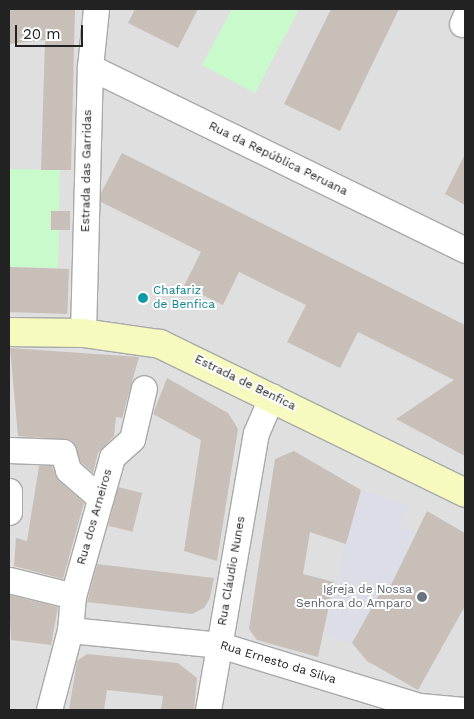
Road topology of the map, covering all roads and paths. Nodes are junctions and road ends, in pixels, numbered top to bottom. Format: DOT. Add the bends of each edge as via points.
graph roads {
  1 [pos="96,9"];
  2 [pos="90,67"];
  3 [pos="465,250"];
  4 [pos="9,332"];
  5 [pos="83,333"];
  6 [pos="144,388"];
  7 [pos="272,396"];
  8 [pos="9,450"];
  9 [pos="465,493"];
  10 [pos="100,498"];
  11 [pos="9,580"];
  12 [pos="73,596"];
  13 [pos="70,630"];
  14 [pos="220,645"];
  15 [pos="360,699"];
  16 [pos="49,710"];
  17 [pos="208,710"];
  18 [pos="464,710"];
  1 -- 2 [label="street, Estrada das Garridas"];
  2 -- 3 [label="street, Rua da República Peruana"];
  2 -- 5 [label="street, Estrada das Garridas"];
  4 -- 5 [label="street, Estrada de Benfica"];
  5 -- 7 [label="street, Estrada de Benfica" via="160,344"];
  6 -- 10 [label="street, Rua dos Arneiros" via="132,439 112,457"];
  7 -- 9 [label="street, Estrada de Benfica"];
  7 -- 14 [label="street, Rua Cláudio Nunes" via="256,432"];
  8 -- 10 [label="street" via="62,452 68,470"];
  10 -- 12 [label="street, Rua dos Arneiros"];
  11 -- 12 [label="street"];
  12 -- 13 [label="street"];
  13 -- 14 [label="street, Rua Ernesto da Silva"];
  13 -- 16 [label="street"];
  14 -- 15 [label="street, Rua Ernesto da Silva"];
  14 -- 17 [label="street, Rua Cláudio Nunes"];
  15 -- 18 [label="street, Rua Ernesto da Silva"];
}
